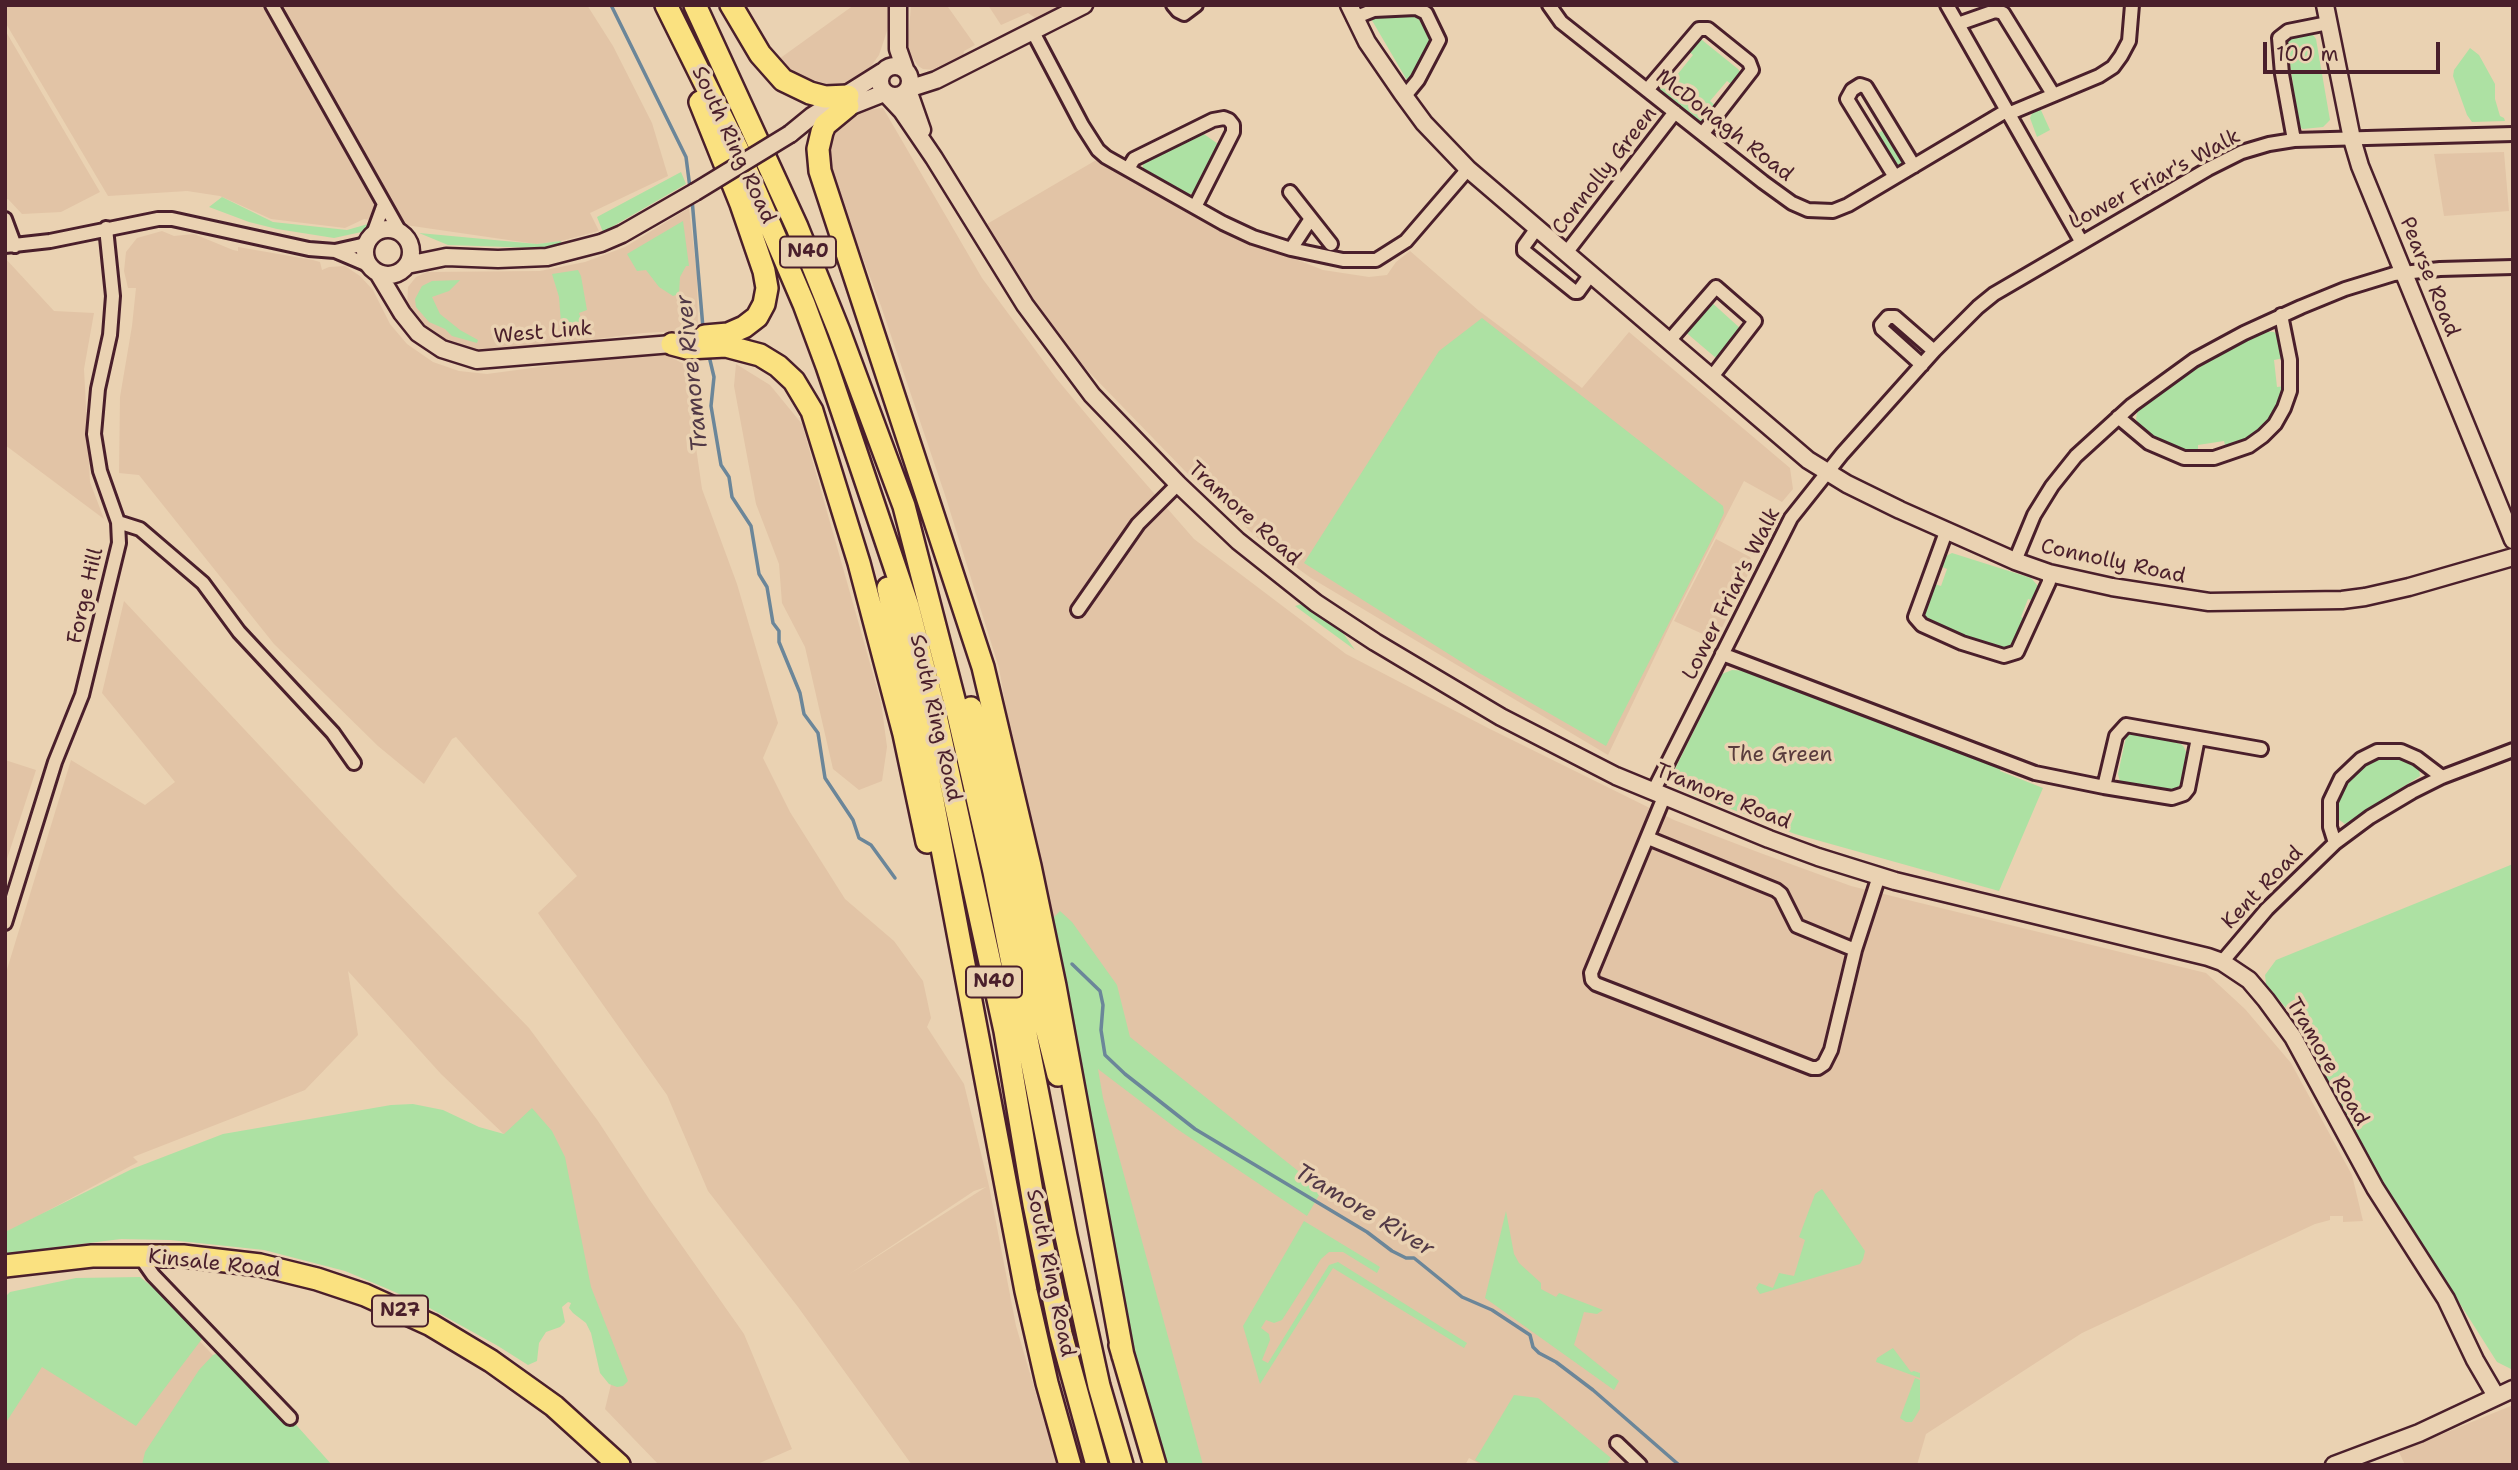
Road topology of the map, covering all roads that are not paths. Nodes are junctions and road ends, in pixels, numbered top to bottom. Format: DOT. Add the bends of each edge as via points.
graph roads {
  1 [pos="272,5"];
  2 [pos="663,5"];
  3 [pos="695,5"];
  4 [pos="731,5"];
  5 [pos="1084,5"];
  6 [pos="1173,5"];
  7 [pos="1196,5"];
  8 [pos="1549,5"];
  9 [pos="1947,5"];
  10 [pos="2132,5"];
  11 [pos="2325,5"];
  12 [pos="1351,12"];
  13 [pos="898,13"];
  14 [pos="2328,23"];
  15 [pos="1958,24"];
  16 [pos="1032,32"];
  17 [pos="884,71"];
  18 [pos="907,81"];
  19 [pos="1647,90"];
  20 [pos="1402,93"];
  21 [pos="886,94"];
  22 [pos="2053,94"];
  23 [pos="848,101"];
  24 [pos="1675,112"];
  25 [pos="2007,112"];
  26 [pos="1887,120"];
  27 [pos="1867,132"];
  28 [pos="1703,133"];
  29 [pos="2513,134"];
  30 [pos="2352,139"];
  31 [pos="2294,140"];
  32 [pos="934,158"];
  33 [pos="1914,166"];
  34 [pos="1128,169"];
  35 [pos="1468,169"];
  36 [pos="1895,177"];
  37 [pos="1290,192"];
  38 [pos="384,204"];
  39 [pos="1195,207"];
  40 [pos="5,219"];
  41 [pos="1310,220"];
  42 [pos="106,228"];
  43 [pos="1537,228"];
  44 [pos="404,236"];
  45 [pos="370,239"];
  46 [pos="2081,241"];
  47 [pos="1331,244"];
  48 [pos="10,246"];
  49 [pos="1291,248"];
  50 [pos="335,251"];
  51 [pos="1566,253"];
  52 [pos="446,257"];
  53 [pos="2513,267"];
  54 [pos="405,268"];
  55 [pos="373,269"];
  56 [pos="2404,272"];
  57 [pos="1591,274"];
  58 [pos="397,303"];
  59 [pos="2281,316"];
  60 [pos="1669,341"];
  61 [pos="673,344"];
  62 [pos="1934,351"];
  63 [pos="1922,365"];
  64 [pos="827,366"];
  65 [pos="1711,378"];
  66 [pos="2119,417"];
  67 [pos="1827,472"];
  68 [pos="1178,484"];
  69 [pos="874,504"];
  70 [pos="904,506"];
  71 [pos="118,522"];
  72 [pos="1946,532"];
  73 [pos="2513,540"];
  74 [pos="2513,557"];
  75 [pos="2015,561"];
  76 [pos="2049,573"];
  77 [pos="1078,610"];
  78 [pos="1722,654"];
  79 [pos="2198,738"];
  80 [pos="2261,749"];
  81 [pos="2513,750"];
  82 [pos="354,763"];
  83 [pos="2442,777"];
  84 [pos="2104,787"];
  85 [pos="1659,795"];
  86 [pos="1648,838"];
  87 [pos="2334,843"];
  88 [pos="1878,876"];
  89 [pos="5,923"];
  90 [pos="1855,950"];
  91 [pos="2222,962"];
  92 [pos="993,1115"];
  93 [pos="997,1140"];
  94 [pos="139,1255"];
  95 [pos="5,1266"];
  96 [pos="1123,1356"];
  97 [pos="2513,1389"];
  98 [pos="2496,1396"];
  99 [pos="290,1418"];
  100 [pos="1617,1443"];
  101 [pos="619,1465"];
  102 [pos="1070,1465"];
  103 [pos="1097,1465"];
  104 [pos="1122,1465"];
  105 [pos="1155,1465"];
  106 [pos="1640,1465"];
  107 [pos="2334,1465"];
  1 -- 38 [label="street"];
  2 -- 61 [label="highway" via="741,204 767,288 757,317 744,327"];
  2 -- 64 [label="highway, South Ring Road / N40" via="737,148"];
  3 -- 70 [label="highway, South Ring Road / N40" via="797,227"];
  4 -- 23 [label="highway" via="778,76 796,88"];
  5 -- 16 [label="street"];
  6 -- 7 [label="street" via="1184,14"];
  8 -- 19 [label="street, McDonagh Road" via="1561,22"];
  9 -- 15 [label="street"];
  10 -- 22 [label="street, McDonagh Road" via="2129,41 2115,64 2099,76"];
  11 -- 14 [label="street, Pearse Road"];
  12 -- 20 [label="street, Connolly Road"];
  12 -- 20 [label="street, Connolly Road" via="1416,8 1426,13 1439,40 1418,80"];
  13 -- 17 [label="street, Tramore Road"];
  13 -- 18 [label="street, Tramore Road" via="898,49"];
  14 -- 30 [label="street, Pearse Road"];
  14 -- 31 [label="street" via="2288,31 2279,38"];
  15 -- 22 [label="street" via="1995,11 2003,13"];
  15 -- 25 [label="street"];
  16 -- 18 [label="street" via="936,80"];
  16 -- 34 [label="street" via="1089,138 1106,157"];
  17 -- 18 [label="street" via="895,66"];
  17 -- 21 [label="street" via="879,83"];
  17 -- 23 [label="street"];
  18 -- 21 [label="street" via="896,97"];
  18 -- 32 [label="street, Tramore Road"];
  19 -- 24 [label="street, McDonagh Road"];
  19 -- 28 [label="street, Connolly Green" via="1699,29 1708,29 1749,62 1752,70"];
  20 -- 35 [label="street, Connolly Road"];
  21 -- 23 [label="street"];
  21 -- 32 [label="street, Tramore Road"];
  22 -- 25 [label="street, McDonagh Road"];
  23 -- 52 [label="street, bridge" via="816,124 790,134 601,243 547,257"];
  23 -- 96 [label="highway" via="822,132 820,171 983,667 1055,986"];
  24 -- 28 [label="street, McDonagh Road"];
  24 -- 51 [label="street, Connolly Green"];
  25 -- 33 [label="street, McDonagh Road"];
  25 -- 46 [label="street"];
  26 -- 27 [label="street"];
  26 -- 27 [label="street" via="1864,85 1852,90 1847,99"];
  26 -- 33 [label="street"];
  27 -- 36 [label="street"];
  28 -- 36 [label="street, McDonagh Road" via="1792,203 1808,210 1839,209"];
  29 -- 30 [label="street, Lower Friar's Walk"];
  30 -- 31 [label="street, Lower Friar's Walk"];
  30 -- 56 [label="street, Pearse Road"];
  31 -- 46 [label="street, Lower Friar's Walk" via="2233,156"];
  32 -- 68 [label="street, Tramore Road" via="1057,349 1092,395"];
  33 -- 36 [label="street, McDonagh Road"];
  34 -- 39 [label="street"];
  34 -- 39 [label="street" via="1134,159 1213,120 1229,120 1233,132"];
  35 -- 43 [label="street, Connolly Road"];
  35 -- 49 [label="street" via="1406,241 1376,260 1343,260"];
  37 -- 41 [label="street"];
  38 -- 44 [label="street"];
  38 -- 45 [label="street"];
  39 -- 49 [label="street" via="1238,231"];
  40 -- 48 [label="street"];
  41 -- 47 [label="street"];
  41 -- 49 [label="street"];
  42 -- 48 [label="street"];
  42 -- 50 [label="street" via="172,219"];
  42 -- 71 [label="street, Forge Hill" via="113,296 94,434 100,471"];
  43 -- 51 [label="street, Connolly Road"];
  43 -- 57 [label="street" via="1524,251 1574,292"];
  44 -- 45 [label="street" via="387,229"];
  44 -- 52 [label="street"];
  44 -- 54 [label="street" via="411,252"];
  45 -- 50 [label="street"];
  45 -- 55 [label="street" via="365,251"];
  46 -- 62 [label="street, Lower Friar's Walk" via="1994,293"];
  50 -- 55 [label="street"];
  51 -- 57 [label="street, Connolly Road"];
  52 -- 54 [label="street"];
  53 -- 56 [label="street"];
  54 -- 55 [label="street" via="390,275"];
  54 -- 58 [label="street"];
  55 -- 58 [label="street, West Link"];
  56 -- 59 [label="street" via="2345,289"];
  56 -- 73 [label="street, Pearse Road"];
  57 -- 60 [label="street, Connolly Road"];
  58 -- 61 [label="street, West Link" via="428,341 477,360"];
  59 -- 66 [label="street" via="2194,360"];
  59 -- 66 [label="street" via="2290,360 2290,391 2275,424 2249,446 2214,458 2185,458 2149,443"];
  60 -- 65 [label="street, Connolly Road"];
  60 -- 65 [label="street" via="1716,287 1755,321"];
  61 -- 93 [label="highway" via="726,346 760,355 794,381 812,411 889,675 965,1018"];
  62 -- 63 [label="street, Lower Friar's Walk"];
  62 -- 63 [label="street" via="1895,317 1881,325"];
  63 -- 67 [label="street, Lower Friar's Walk"];
  64 -- 69 [label="highway, South Ring Road / N40"];
  64 -- 92 [label="highway" via="893,608"];
  65 -- 67 [label="street, Connolly Road"];
  66 -- 75 [label="street" via="2052,485 2028,525"];
  67 -- 72 [label="street, Connolly Road"];
  67 -- 78 [label="street, Lower Friar's Walk" via="1784,530"];
  68 -- 77 [label="street" via="1138,524"];
  68 -- 85 [label="street, Tramore Road" via="1292,585 1375,642 1509,721"];
  69 -- 92 [label="highway" via="956,859"];
  69 -- 103 [label="highway, South Ring Road / N40" via="908,606 935,710 1004,1031 1061,1334"];
  70 -- 96 [label="highway" via="966,691 993,789 1098,1264"];
  70 -- 104 [label="highway, South Ring Road / N40" via="994,872 1072,1263"];
  71 -- 82 [label="street" via="140,529 203,583 239,632 333,733"];
  71 -- 89 [label="street, Forge Hill" via="119,543 82,695 55,762"];
  72 -- 75 [label="street, Connolly Road"];
  72 -- 76 [label="street" via="1915,617 1922,625 1962,643 2004,656 2017,652"];
  74 -- 76 [label="street, Connolly Road" via="2409,587 2319,601 2209,602"];
  75 -- 76 [label="street, Connolly Road"];
  78 -- 84 [label="street" via="2035,773"];
  78 -- 85 [label="street, Lower Friar's Walk"];
  79 -- 80 [label="street"];
  79 -- 84 [label="street" via="2184,794 2172,798"];
  79 -- 84 [label="street" via="2134,725 2123,727 2116,736"];
  81 -- 83 [label="street, Kent Road"];
  83 -- 87 [label="street, Kent Road" via="2394,801"];
  83 -- 87 [label="street, Kent Road" via="2407,752 2390,749 2361,759 2341,778 2330,801"];
  85 -- 86 [label="street, Lower Friar's Walk"];
  85 -- 88 [label="street, Tramore Road" via="1781,844"];
  86 -- 90 [label="street" via="1776,890 1797,926"];
  86 -- 90 [label="street, Lower Friar's Walk" via="1591,973 1602,988 1818,1068 1831,1051"];
  87 -- 91 [label="street, Kent Road" via="2267,909"];
  88 -- 90 [label="street"];
  88 -- 91 [label="street, Tramore Road"];
  91 -- 98 [label="street, Tramore Road" via="2258,990 2293,1037 2375,1188 2446,1299"];
  92 -- 93 [label="highway"];
  93 -- 102 [label="highway" via="1026,1291"];
  94 -- 95 [label="highway, Kinsale Road / N27"];
  94 -- 99 [label="street"];
  94 -- 101 [label="highway, Kinsale Road / N27" via="260,1265 365,1295 431,1325 491,1361 546,1399"];
  96 -- 105 [label="highway"];
  97 -- 98 [label="street"];
  98 -- 107 [label="street" via="2419,1433"];
  100 -- 106 [label="street"];
}
